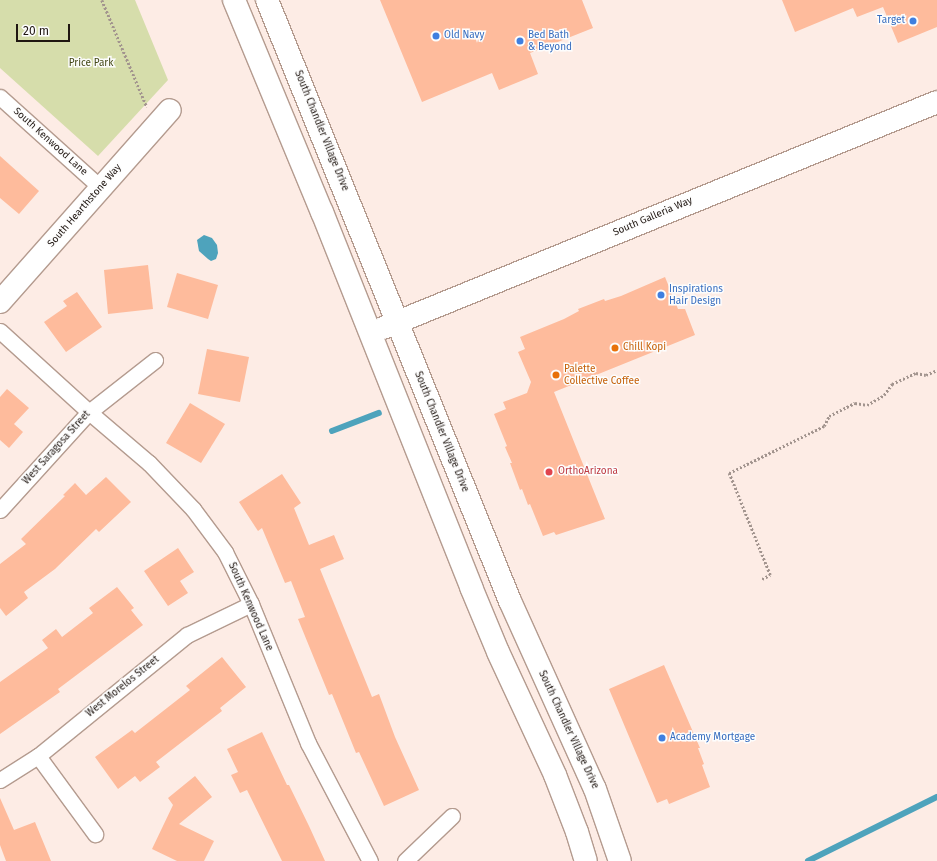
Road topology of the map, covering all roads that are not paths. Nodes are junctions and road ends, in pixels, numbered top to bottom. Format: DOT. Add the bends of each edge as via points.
graph roads {
  1 [pos="234,0"];
  2 [pos="267,0"];
  3 [pos="0,97"];
  4 [pos="937,102"];
  5 [pos="165,115"];
  6 [pos="101,188"];
  7 [pos="0,302"];
  8 [pos="396,323"];
  9 [pos="0,332"];
  10 [pos="369,334"];
  11 [pos="155,360"];
  12 [pos="89,412"];
  13 [pos="0,510"];
  14 [pos="251,604"];
  15 [pos="38,756"];
  16 [pos="0,780"];
  17 [pos="452,816"];
  18 [pos="95,834"];
  19 [pos="370,861"];
  20 [pos="406,861"];
  21 [pos="586,861"];
  22 [pos="620,861"];
  1 -- 10 [label="street" via="322,212"];
  2 -- 8 [label="street, South Chandler Village Drive"];
  3 -- 6 [label="street, South Kenwood Lane"];
  4 -- 8 [label="street, South Galleria Way"];
  5 -- 6 [label="street, South Hearthstone Way"];
  6 -- 7 [label="street, South Hearthstone Way"];
  8 -- 10 [label="street, South Galleria Way"];
  8 -- 22 [label="street, South Chandler Village Drive" via="522,630 595,789"];
  9 -- 12 [label="street, South Kenwood Lane"];
  10 -- 21 [label="street" via="498,652 555,775 578,832"];
  11 -- 12 [label="street, West Saragosa Street"];
  12 -- 13 [label="street, West Saragosa Street"];
  12 -- 14 [label="street, South Kenwood Lane" via="149,463 193,509 225,552"];
  14 -- 15 [label="street, West Morelos Street" via="187,635"];
  14 -- 19 [label="street, South Kenwood Lane" via="308,743"];
  15 -- 16 [label="street, West Morelos Street"];
  15 -- 18 [label="street"];
  17 -- 20 [label="street"];
}
